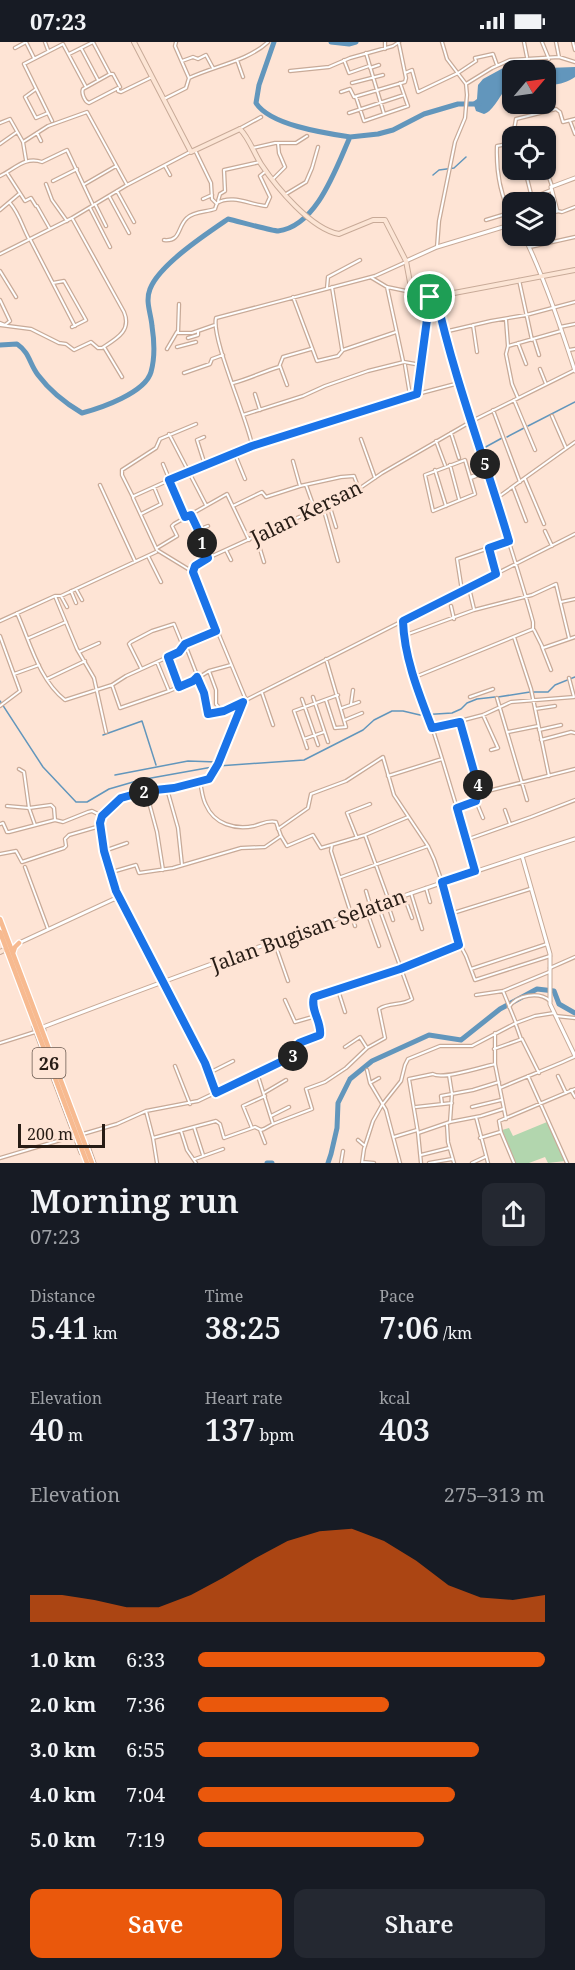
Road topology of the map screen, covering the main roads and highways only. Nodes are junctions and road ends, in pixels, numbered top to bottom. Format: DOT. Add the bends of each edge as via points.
graph roads {
  1 [pos="134,42"];
  2 [pos="575,270"];
  3 [pos="0,919"];
  4 [pos="0,932"];
  5 [pos="5,940"];
  6 [pos="3,950"];
  7 [pos="11,956"];
  8 [pos="26,988"];
  9 [pos="43,1026"];
  10 [pos="89,1163"];
  1 -- 2 [label="main road" via="193,151 242,130 266,171 309,219 339,234 373,220 385,220 406,262 411,292 430,297"];
  3 -- 5 [label="highway, 26"];
  4 -- 5 [label="highway, 26"];
  5 -- 6 [label="highway, 26"];
  5 -- 7 [label="highway" via="19,943"];
  6 -- 7 [label="highway, 26"];
  7 -- 8 [label="highway, 26"];
  7 -- 10 [label="highway, 26" via="72,1127"];
  8 -- 9 [label="highway"];
  8 -- 10 [label="highway, 26"];
}
